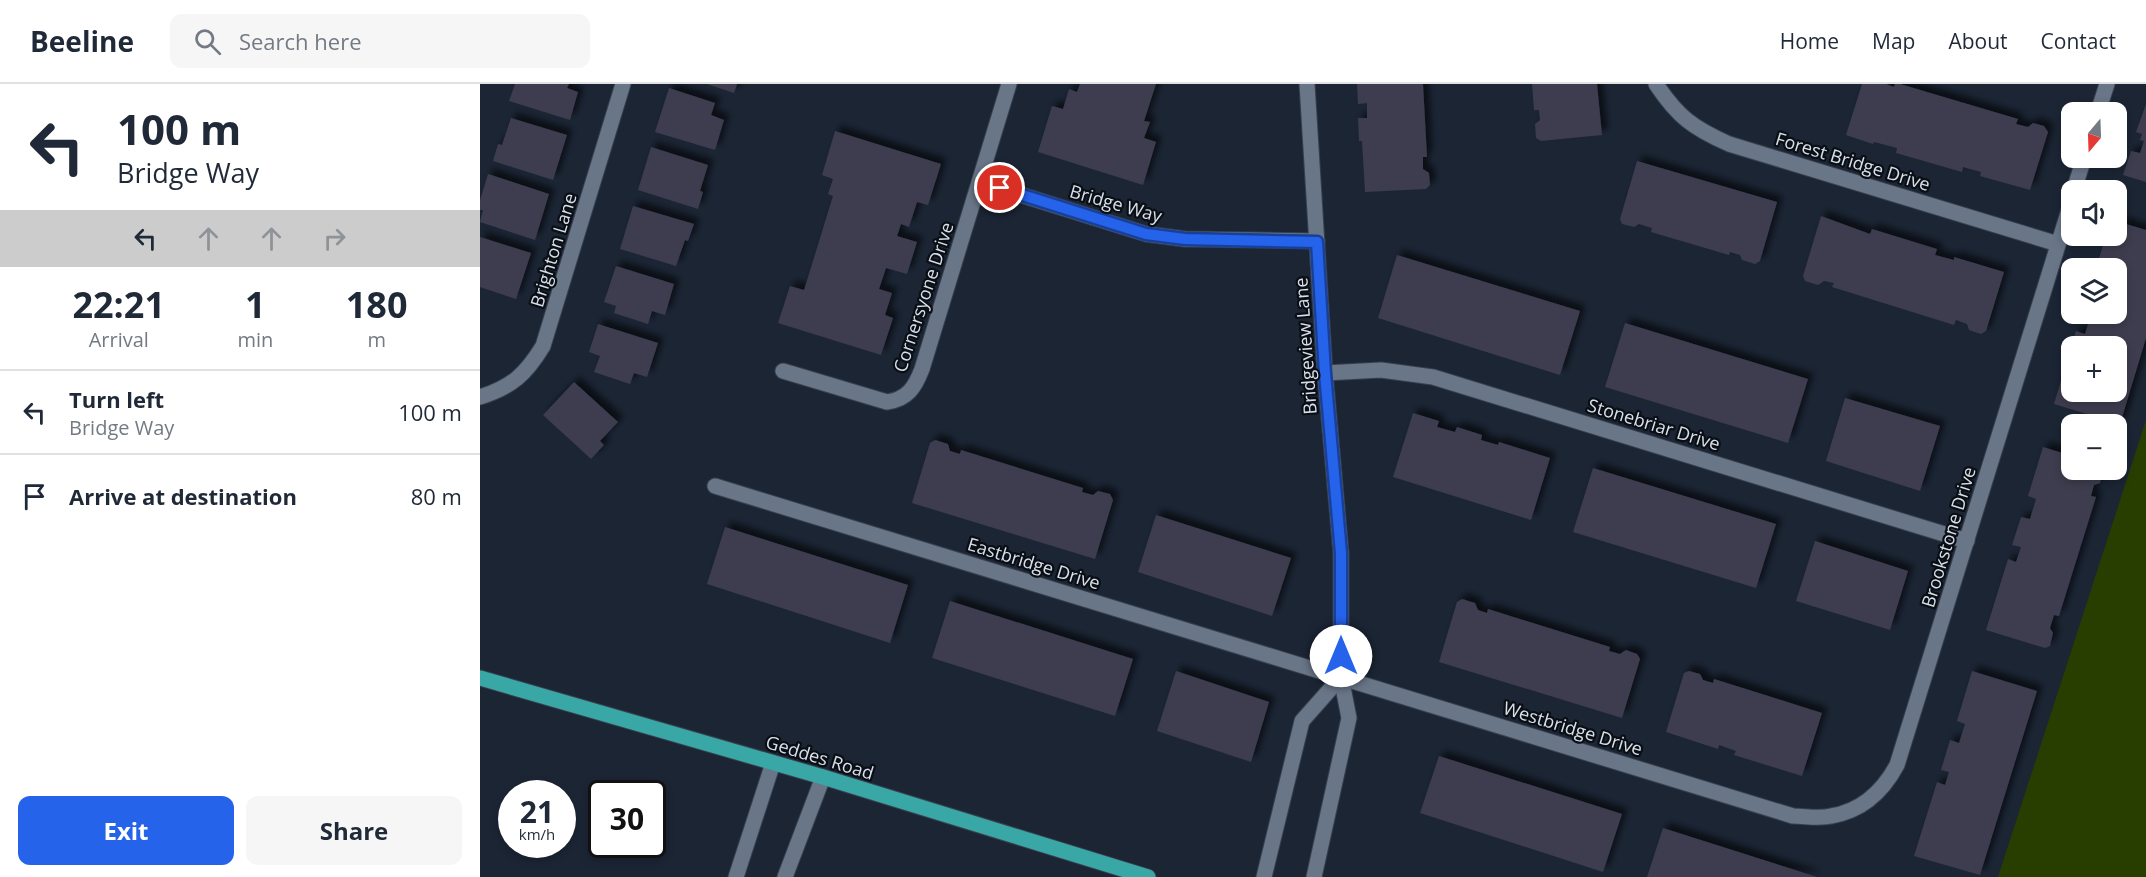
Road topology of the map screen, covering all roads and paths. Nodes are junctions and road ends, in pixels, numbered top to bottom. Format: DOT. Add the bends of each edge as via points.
graph roads {
  1 [pos="623,84"];
  2 [pos="1009,84"];
  3 [pos="1308,84"];
  4 [pos="1656,84"];
  5 [pos="2107,84"];
  6 [pos="2101,102"];
  7 [pos="980,182"];
  8 [pos="2061,235"];
  9 [pos="1317,242"];
  10 [pos="2058,244"];
  11 [pos="783,371"];
  12 [pos="1325,373"];
  13 [pos="480,397"];
  14 [pos="715,486"];
  15 [pos="1967,541"];
  16 [pos="1341,677"];
  17 [pos="480,678"];
  18 [pos="773,763"];
  19 [pos="823,777"];
  20 [pos="1793,816"];
  21 [pos="736,877"];
  22 [pos="785,877"];
  23 [pos="1148,877"];
  24 [pos="1264,877"];
  25 [pos="1314,877"];
  1 -- 13 [label="street, Brighton Lane" via="543,346 531,367 511,384"];
  2 -- 7 [label="street, Cornersyone Drive"];
  3 -- 9 [label="street, Bridgeview Lane"];
  4 -- 10 [label="street, Forest Bridge Drive" via="1683,118 1729,144"];
  5 -- 6 [label="street"];
  7 -- 9 [label="street, Bridge Way" via="1146,234 1185,239"];
  7 -- 11 [label="street, Cornersyone Drive" via="922,369 908,395 878,401"];
  8 -- 10 [label="street, Brookstone Drive"];
  9 -- 12 [label="street, Bridgeview Lane"];
  10 -- 15 [label="street, Brookstone Drive"];
  12 -- 15 [label="street, Stonebriar Drive" via="1381,370 1433,377"];
  12 -- 16 [label="street, Bridgeview Lane" via="1341,553"];
  14 -- 16 [label="street, Eastbridge Drive"];
  15 -- 20 [label="street, Brookstone Drive" via="1897,765 1889,779 1854,810 1830,817"];
  16 -- 20 [label="street, Westbridge Drive"];
  16 -- 24 [label="street" via="1302,721"];
  16 -- 25 [label="street, Bridgeview Lane" via="1349,718"];
  17 -- 18 [label="main road, Geddes Road"];
  18 -- 19 [label="main road, Geddes Road"];
  18 -- 21 [label="street"];
  19 -- 22 [label="street"];
  19 -- 23 [label="main road, Geddes Road"];
}
